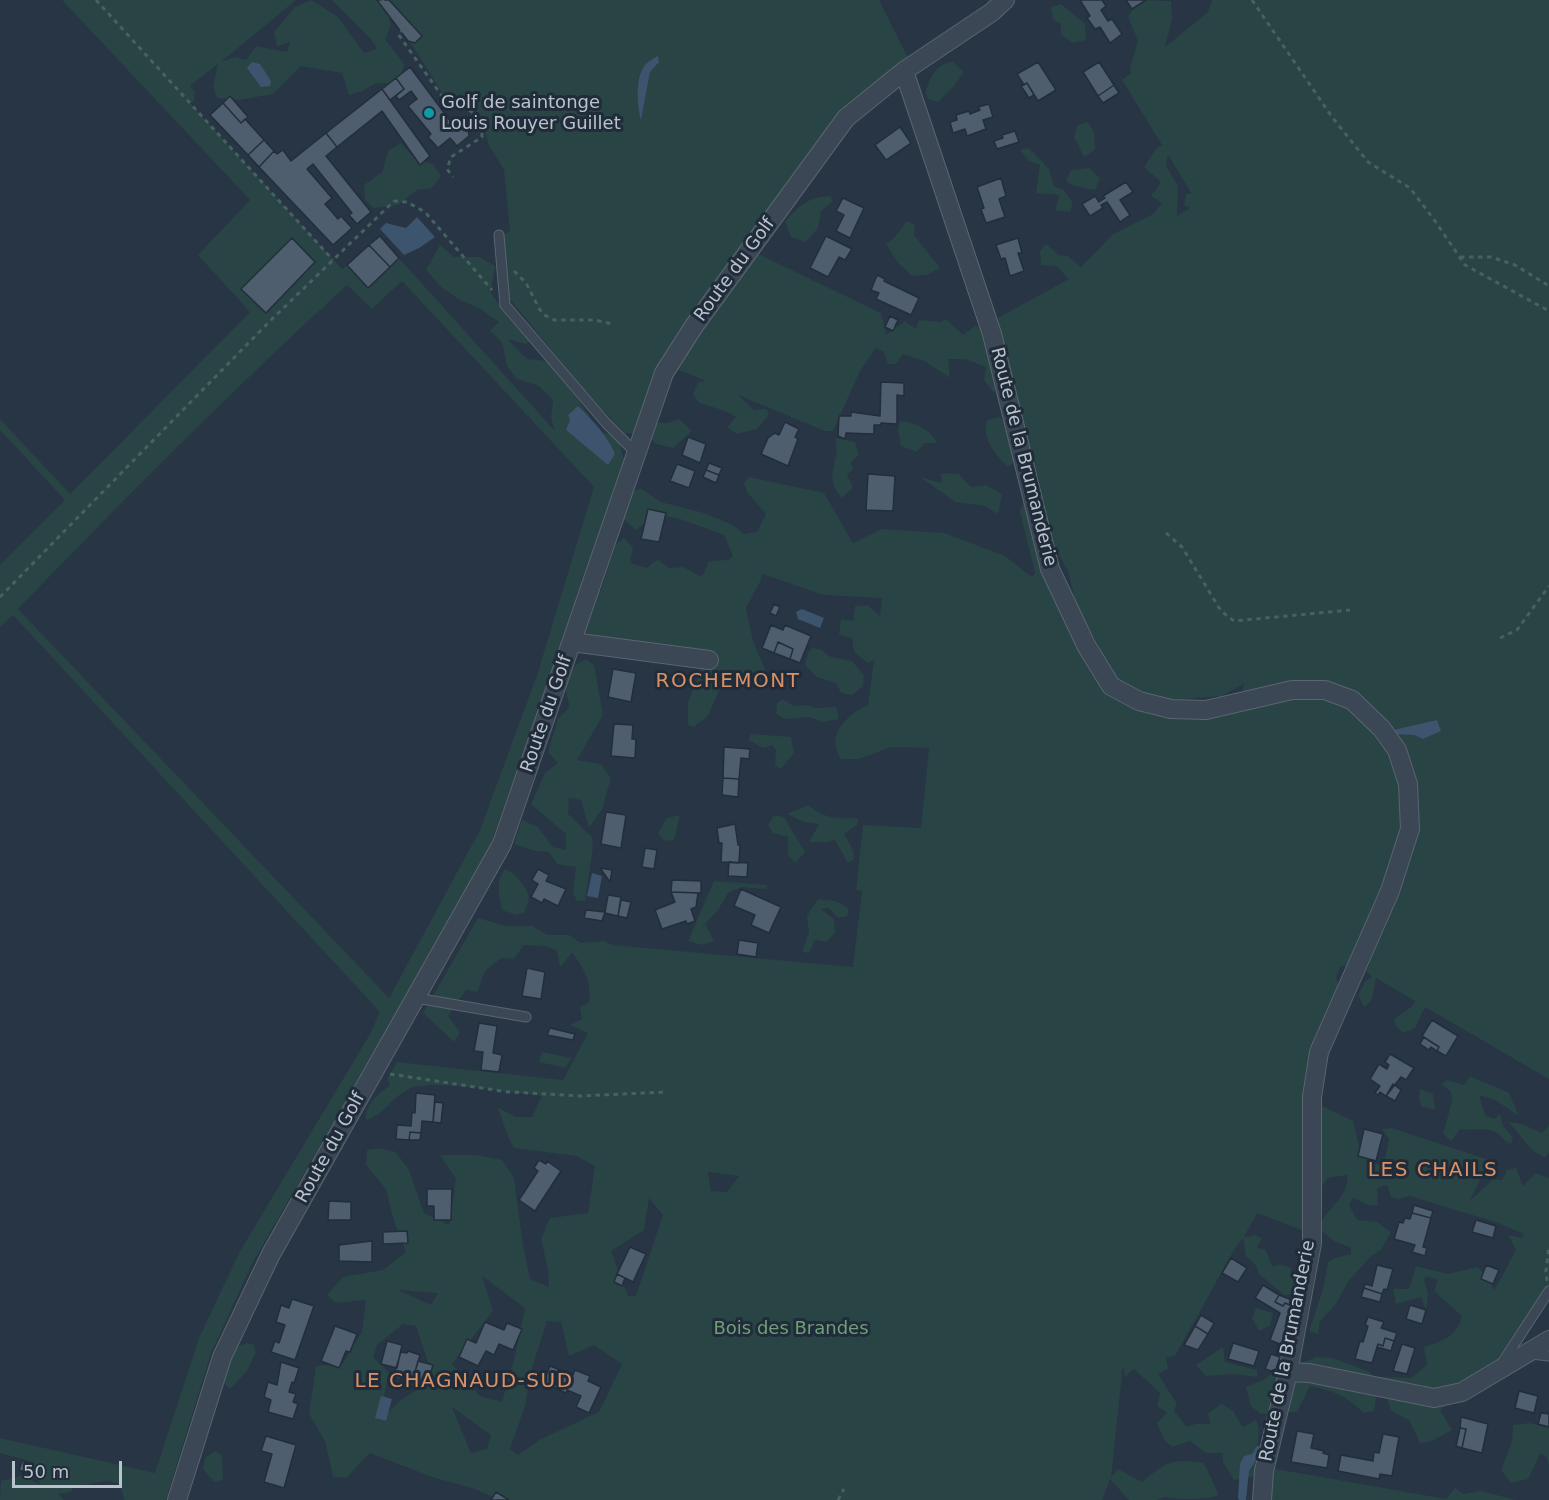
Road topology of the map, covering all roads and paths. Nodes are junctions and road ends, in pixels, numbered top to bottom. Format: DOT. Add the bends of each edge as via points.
graph roads {
  1 [pos="96,0"];
  2 [pos="382,0"];
  3 [pos="1005,0"];
  4 [pos="1252,0"];
  5 [pos="404,29"];
  6 [pos="412,38"];
  7 [pos="904,71"];
  8 [pos="453,177"];
  9 [pos="499,235"];
  10 [pos="1460,257"];
  11 [pos="333,260"];
  12 [pos="500,261"];
  13 [pos="1549,286"];
  14 [pos="505,304"];
  15 [pos="1549,311"];
  16 [pos="612,324"];
  17 [pos="636,453"];
  18 [pos="1166,533"];
  19 [pos="1549,586"];
  20 [pos="0,597"];
  21 [pos="1350,610"];
  22 [pos="1500,638"];
  23 [pos="572,642"];
  24 [pos="709,660"];
  25 [pos="416,998"];
  26 [pos="526,1017"];
  27 [pos="374,1072"];
  28 [pos="666,1092"];
  29 [pos="1549,1246"];
  30 [pos="1549,1291"];
  31 [pos="1549,1340"];
  32 [pos="1528,1353"];
  33 [pos="1549,1356"];
  34 [pos="1497,1370"];
  35 [pos="1288,1372"];
  36 [pos="844,1489"];
  37 [pos="177,1500"];
  38 [pos="838,1500"];
  39 [pos="1262,1500"];
  1 -- 11 [label="path"];
  2 -- 5 [label="path"];
  3 -- 7 [label="street, Route du Golf"];
  4 -- 10 [label="path" via="1332,117 1368,162 1410,188"];
  5 -- 6 [label="path"];
  5 -- 8 [label="path" via="398,34 449,106 472,110 482,128 482,137 451,157 447,169"];
  7 -- 17 [label="street, Route du Golf" via="846,118 694,326 664,373"];
  7 -- 35 [label="street, Route de la Brumanderie" via="992,334 1050,569 1086,645 1111,686 1138,701 1171,709 1206,710 1292,690 1325,690 1352,700 1382,729 1397,750 1408,784 1410,829 1390,891 1319,1053 1312,1097 1312,1243"];
  9 -- 12 [label="lane"];
  10 -- 13 [label="path" via="1491,257 1515,265"];
  10 -- 15 [label="path" via="1465,265"];
  11 -- 14 [label="path" via="394,201 407,202 425,212"];
  11 -- 20 [label="path"];
  12 -- 14 [label="lane"];
  12 -- 16 [label="path" via="526,284 546,316 554,320"];
  14 -- 17 [label="lane"];
  17 -- 23 [label="street, Route du Golf"];
  18 -- 21 [label="path" via="1182,547 1221,611 1234,621"];
  19 -- 22 [label="path" via="1517,630"];
  23 -- 24 [label="street"];
  23 -- 25 [label="street, Route du Golf" via="502,844"];
  25 -- 26 [label="lane"];
  25 -- 27 [label="street, Route du Golf"];
  27 -- 28 [label="path" via="508,1092 580,1096"];
  27 -- 37 [label="street, Route du Golf" via="271,1254 222,1357"];
  29 -- 30 [label="path"];
  30 -- 34 [label="lane"];
  31 -- 32 [label="street"];
  32 -- 33 [label="lane"];
  32 -- 34 [label="street"];
  34 -- 35 [label="street" via="1462,1392 1434,1398"];
  35 -- 39 [label="street, Route de la Brumanderie" via="1264,1471"];
  36 -- 38 [label="path"];
}
